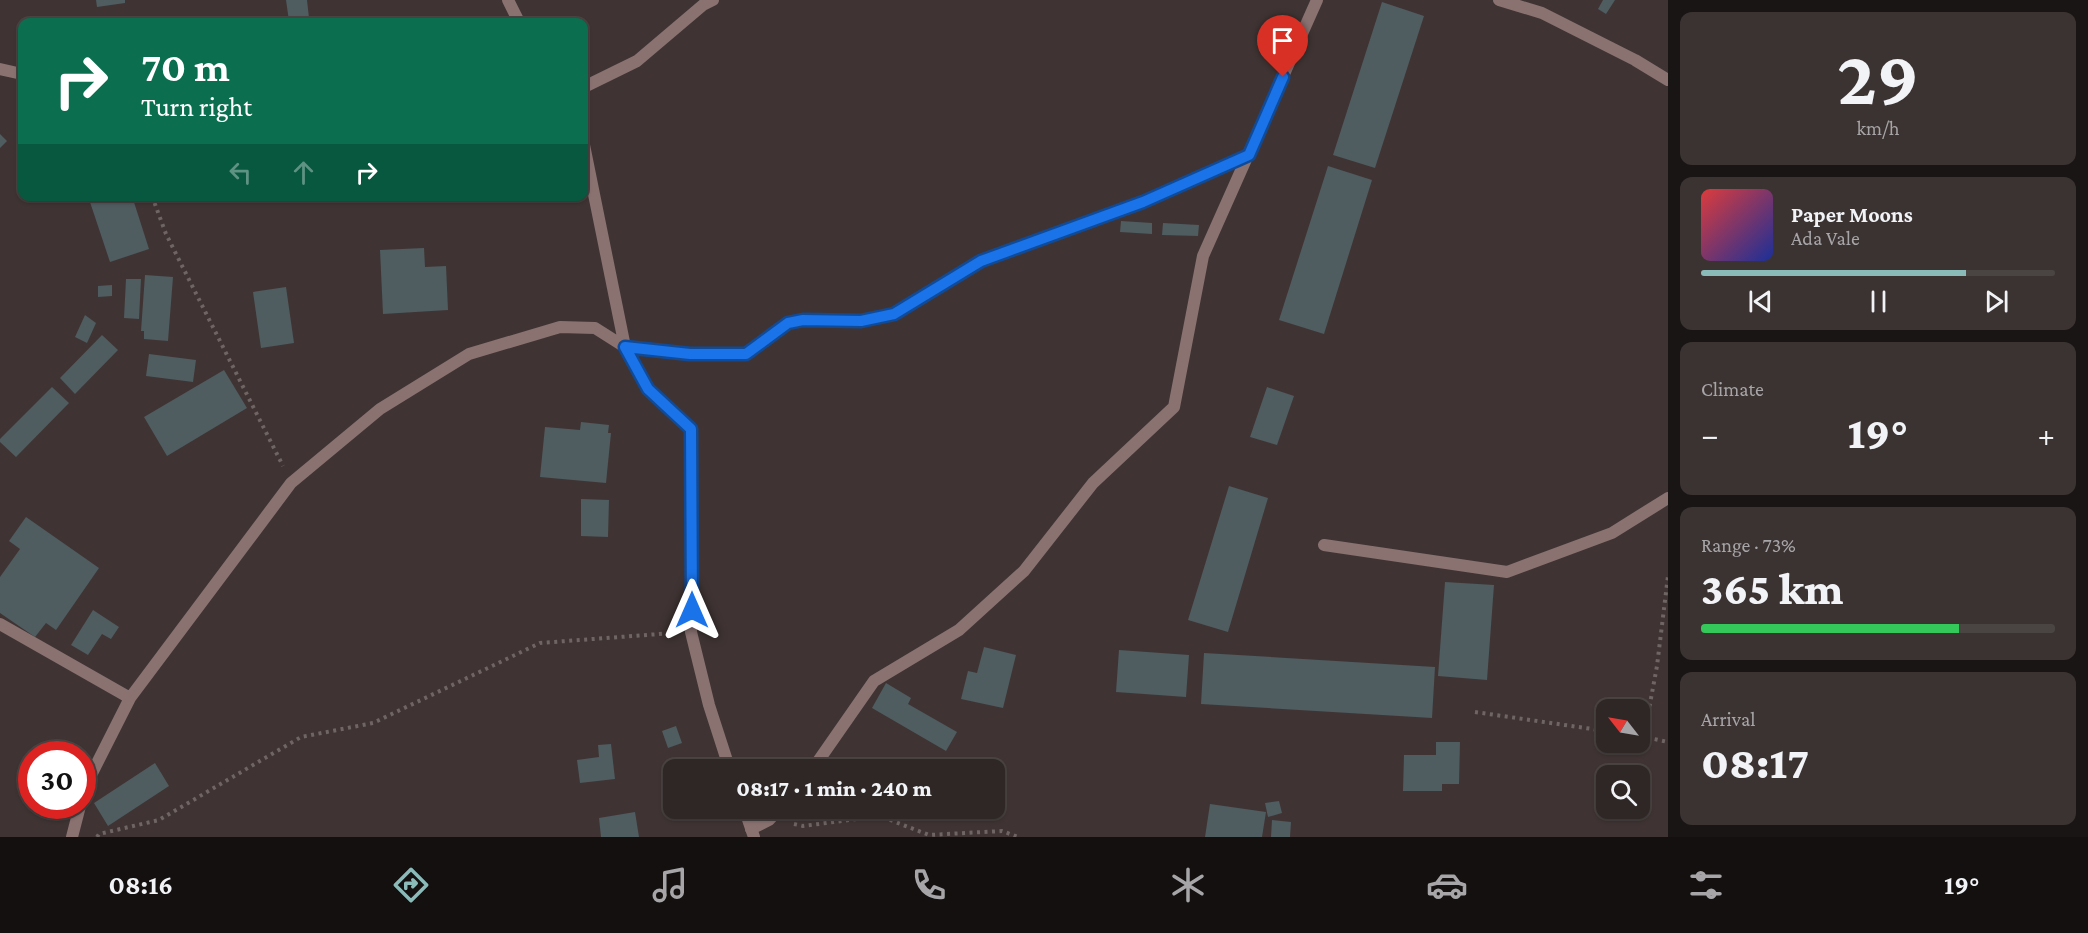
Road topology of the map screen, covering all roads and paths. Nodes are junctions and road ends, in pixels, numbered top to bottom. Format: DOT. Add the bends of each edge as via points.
graph roads {
  1 [pos="508,0"];
  2 [pos="713,0"];
  3 [pos="1317,0"];
  4 [pos="1499,0"];
  5 [pos="517,18"];
  6 [pos="0,69"];
  7 [pos="18,73"];
  8 [pos="1668,80"];
  9 [pos="588,85"];
  10 [pos="1249,155"];
  11 [pos="588,165"];
  12 [pos="154,201"];
  13 [pos="625,347"];
  14 [pos="291,483"];
  15 [pos="1668,498"];
  16 [pos="1324,545"];
  17 [pos="1668,576"];
  18 [pos="0,624"];
  19 [pos="692,632"];
  20 [pos="130,698"];
  21 [pos="1650,699"];
  22 [pos="1475,712"];
  23 [pos="1596,730"];
  24 [pos="1650,738"];
  25 [pos="1668,742"];
  26 [pos="726,759"];
  27 [pos="820,759"];
  28 [pos="96,767"];
  29 [pos="77,819"];
  30 [pos="769,820"];
  31 [pos="752,833"];
  32 [pos="72,837"];
  33 [pos="97,837"];
  34 [pos="1018,837"];
  1 -- 5 [label="street"];
  2 -- 9 [label="street" via="637,61"];
  3 -- 10 [label="street"];
  4 -- 8 [label="street" via="1542,13"];
  6 -- 7 [label="street"];
  10 -- 13 [label="street" via="1143,202 981,261 894,314 861,321 788,323 746,354 690,354"];
  10 -- 27 [label="street" via="1203,256 1174,407 1093,483 1024,571 959,630 874,681"];
  11 -- 13 [label="street"];
  12 -- 14 [label="path" via="166,234"];
  13 -- 14 [label="street" via="595,328 560,327 469,354 380,409"];
  13 -- 19 [label="street" via="648,389 691,429"];
  14 -- 20 [label="street"];
  15 -- 16 [label="street" via="1612,533 1507,572"];
  17 -- 21 [label="path"];
  18 -- 20 [label="street"];
  19 -- 26 [label="street"];
  19 -- 33 [label="path" via="540,643 372,723 301,737 159,820"];
  20 -- 28 [label="street"];
  22 -- 23 [label="path"];
  24 -- 25 [label="path"];
  29 -- 32 [label="street"];
  30 -- 31 [label="street"];
  30 -- 34 [label="path" via="803,826 880,816 929,835 1002,831"];
}
